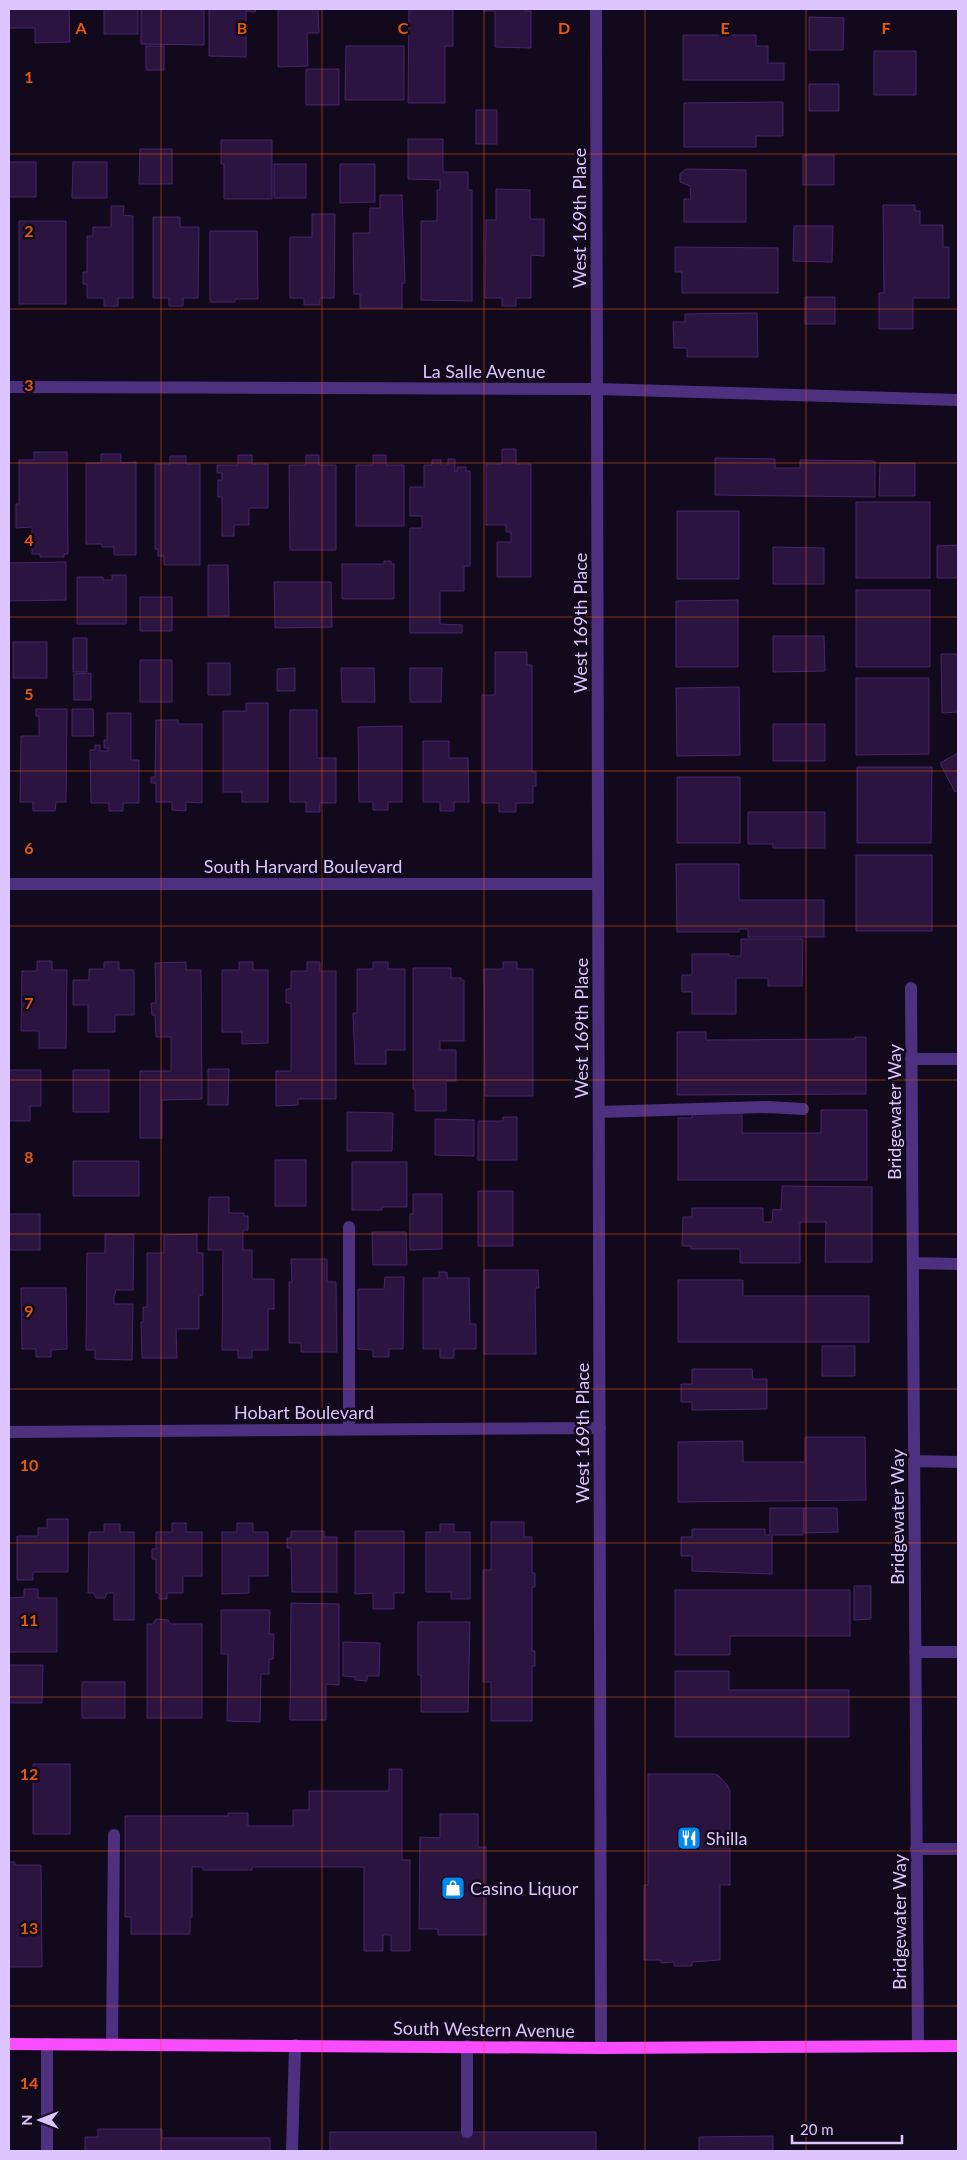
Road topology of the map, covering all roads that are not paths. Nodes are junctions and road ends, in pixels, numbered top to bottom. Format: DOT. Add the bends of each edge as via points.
graph roads {
  1 [pos="596,9"];
  2 [pos="9,387"];
  3 [pos="597,388"];
  4 [pos="958,400"];
  5 [pos="9,884"];
  6 [pos="598,884"];
  7 [pos="911,988"];
  8 [pos="912,1059"];
  9 [pos="958,1059"];
  10 [pos="803,1109"];
  11 [pos="599,1112"];
  12 [pos="348,1227"];
  13 [pos="913,1263"];
  14 [pos="958,1264"];
  15 [pos="600,1428"];
  16 [pos="349,1429"];
  17 [pos="9,1432"];
  18 [pos="914,1461"];
  19 [pos="958,1462"];
  20 [pos="915,1652"];
  21 [pos="958,1652"];
  22 [pos="114,1834"];
  23 [pos="916,1849"];
  24 [pos="958,1849"];
  25 [pos="9,2044"];
  26 [pos="47,2044"];
  27 [pos="112,2045"];
  28 [pos="295,2045"];
  29 [pos="467,2046"];
  30 [pos="918,2046"];
  31 [pos="958,2046"];
  32 [pos="601,2048"];
  33 [pos="467,2132"];
  34 [pos="47,2151"];
  35 [pos="292,2151"];
  1 -- 3 [label="street, West 169th Place"];
  2 -- 3 [label="street, La Salle Avenue"];
  3 -- 4 [label="street, La Salle Avenue"];
  3 -- 6 [label="street, West 169th Place"];
  5 -- 6 [label="street, South Harvard Boulevard"];
  6 -- 11 [label="street, West 169th Place"];
  7 -- 8 [label="street, Bridgewater Way"];
  8 -- 9 [label="street"];
  8 -- 13 [label="street, Bridgewater Way"];
  10 -- 11 [label="street" via="768,1107"];
  11 -- 15 [label="street, West 169th Place"];
  12 -- 16 [label="street"];
  13 -- 14 [label="street"];
  13 -- 18 [label="street, Bridgewater Way"];
  15 -- 16 [label="street, Hobart Boulevard"];
  15 -- 32 [label="street, West 169th Place"];
  16 -- 17 [label="street, Hobart Boulevard"];
  18 -- 19 [label="street"];
  18 -- 20 [label="street, Bridgewater Way"];
  20 -- 21 [label="street"];
  20 -- 23 [label="street, Bridgewater Way"];
  22 -- 27 [label="street"];
  23 -- 24 [label="street"];
  23 -- 30 [label="street, Bridgewater Way"];
  25 -- 26 [label="main road, South Western Avenue"];
  26 -- 27 [label="main road, South Western Avenue"];
  26 -- 34 [label="street"];
  27 -- 28 [label="main road, South Western Avenue"];
  28 -- 29 [label="main road, South Western Avenue"];
  28 -- 35 [label="street"];
  29 -- 32 [label="main road, South Western Avenue"];
  29 -- 33 [label="street"];
  30 -- 31 [label="main road, South Western Avenue"];
  30 -- 32 [label="main road, South Western Avenue"];
}
